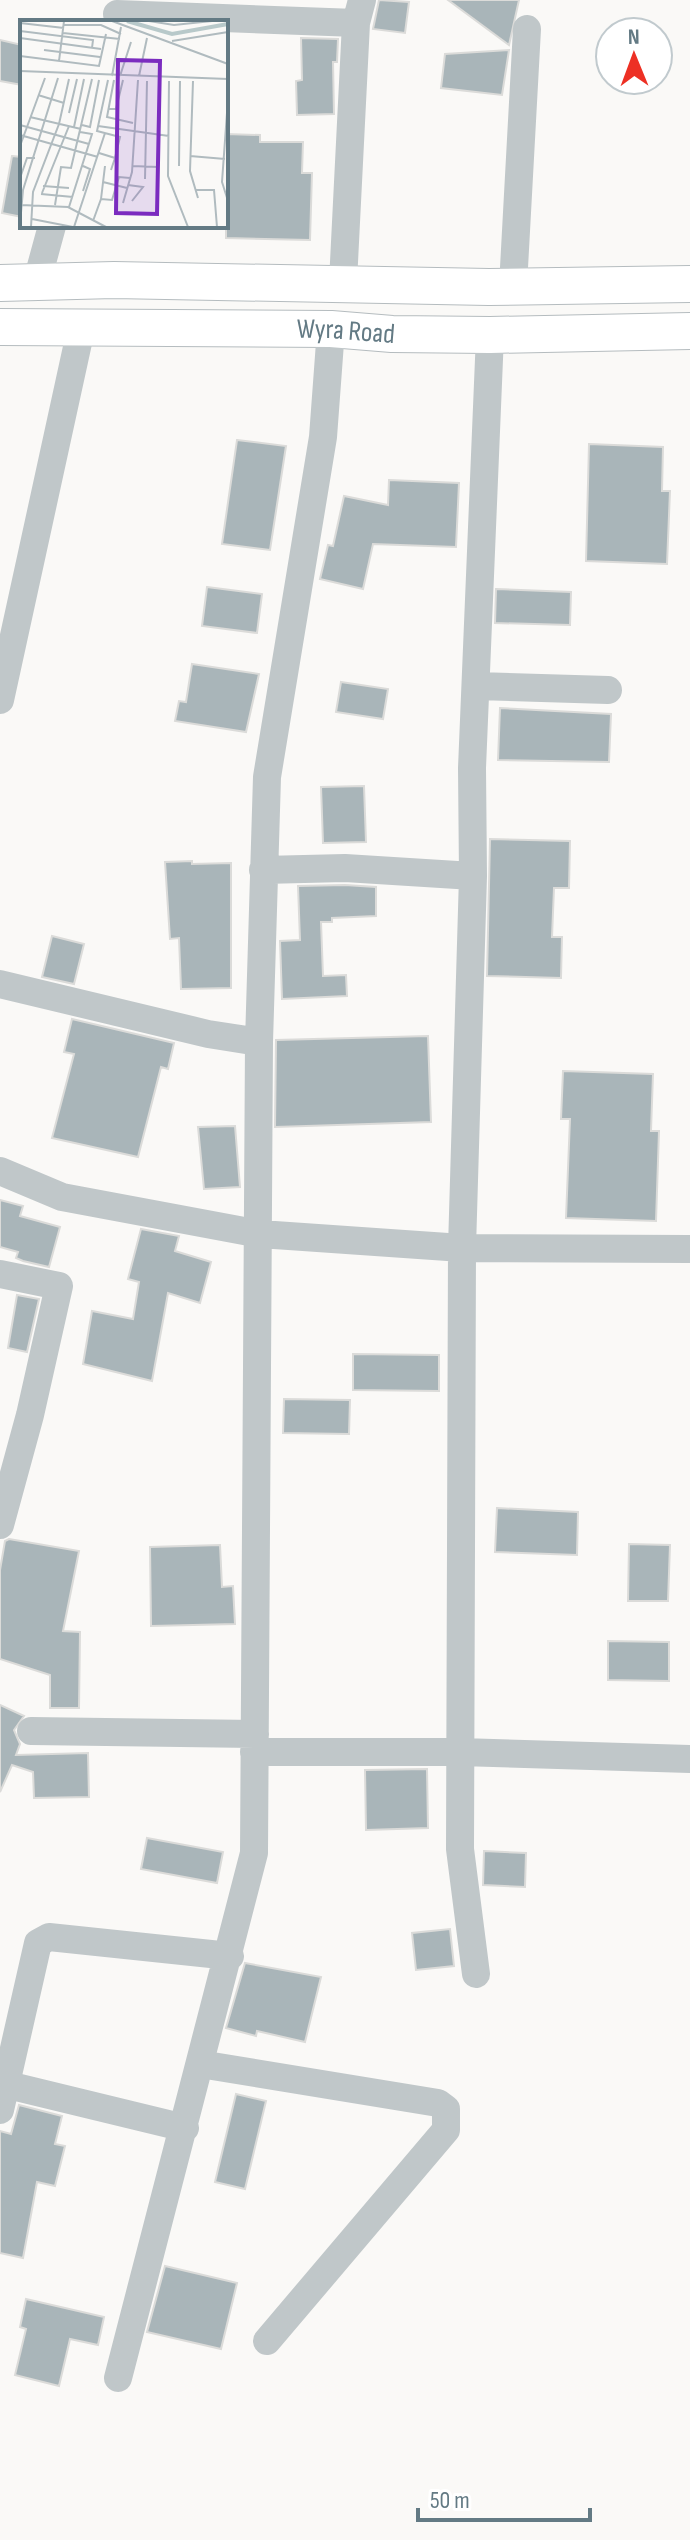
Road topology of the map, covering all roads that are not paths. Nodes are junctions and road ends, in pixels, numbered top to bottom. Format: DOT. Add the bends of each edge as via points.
graph roads {
  1 [pos="118,12"];
  2 [pos="359,12"];
  3 [pos="527,29"];
  4 [pos="51,228"];
  5 [pos="37,281"];
  6 [pos="343,282"];
  7 [pos="0,283"];
  8 [pos="396,283"];
  9 [pos="690,284"];
  10 [pos="513,286"];
  11 [pos="0,327"];
  12 [pos="81,329"];
  13 [pos="331,329"];
  14 [pos="690,331"];
  15 [pos="392,334"];
  16 [pos="490,335"];
  17 [pos="477,686"];
  18 [pos="608,690"];
  19 [pos="0,700"];
  20 [pos="263,870"];
  21 [pos="473,876"];
  22 [pos="0,984"];
  23 [pos="259,1042"];
  24 [pos="0,1171"];
  25 [pos="260,1234"];
  26 [pos="462,1248"];
  27 [pos="690,1249"];
  28 [pos="0,1274"];
  29 [pos="0,1525"];
  30 [pos="31,1731"];
  31 [pos="255,1743"];
  32 [pos="460,1752"];
  33 [pos="690,1759"];
  34 [pos="230,1956"];
  35 [pos="476,1974"];
  36 [pos="200,2064"];
  37 [pos="3,2093"];
  38 [pos="185,2128"];
  39 [pos="267,2341"];
  40 [pos="118,2378"];
  1 -- 2 [label="street"];
  2 -- 6 [label="street"];
  3 -- 10 [label="street"];
  4 -- 5 [label="street"];
  5 -- 6 [label="main road, Wyra Road"];
  5 -- 7 [label="main road, Wyra Road"];
  6 -- 8 [label="main road, Wyra Road"];
  8 -- 10 [label="main road, Wyra Road"];
  8 -- 15 [label="main road"];
  9 -- 10 [label="main road, Wyra Road"];
  11 -- 12 [label="main road, Wyra Road"];
  12 -- 13 [label="main road, Wyra Road"];
  12 -- 19 [label="street"];
  13 -- 15 [label="main road, Wyra Road"];
  13 -- 20 [label="street" via="323,437 267,777"];
  14 -- 16 [label="main road, Wyra Road"];
  15 -- 16 [label="main road, Wyra Road"];
  16 -- 17 [label="street"];
  17 -- 18 [label="street"];
  17 -- 21 [label="street"];
  20 -- 21 [label="street" via="345,868"];
  20 -- 23 [label="street"];
  21 -- 26 [label="street"];
  22 -- 23 [label="street"];
  23 -- 25 [label="street"];
  24 -- 25 [label="street" via="62,1197"];
  25 -- 26 [label="street"];
  25 -- 31 [label="street"];
  26 -- 27 [label="street"];
  26 -- 32 [label="street"];
  28 -- 29 [label="street" via="59,1286"];
  30 -- 31 [label="street"];
  31 -- 32 [label="street"];
  31 -- 34 [label="street" via="254,1853"];
  32 -- 33 [label="street"];
  32 -- 35 [label="street" via="460,1849"];
  34 -- 36 [label="street"];
  34 -- 37 [label="street" via="49,1937 38,1943"];
  36 -- 38 [label="street"];
  36 -- 39 [label="street" via="438,2103 446,2109 446,2130"];
  37 -- 38 [label="street"];
  38 -- 40 [label="street"];
}
